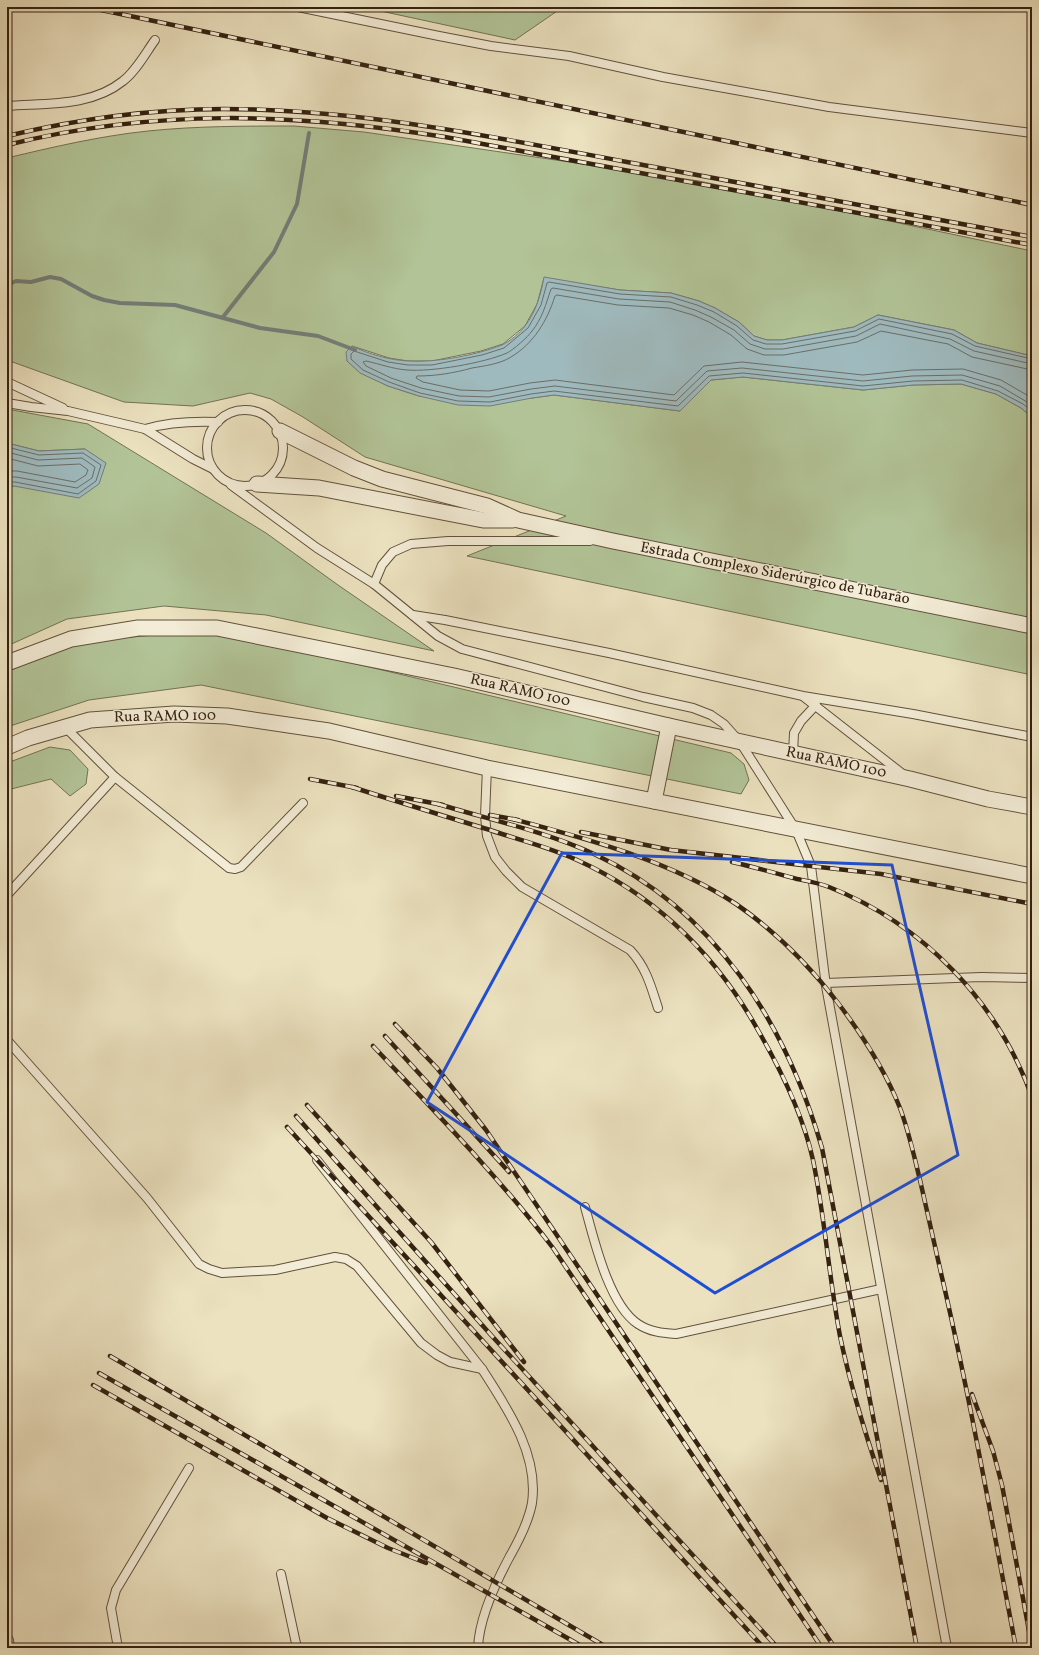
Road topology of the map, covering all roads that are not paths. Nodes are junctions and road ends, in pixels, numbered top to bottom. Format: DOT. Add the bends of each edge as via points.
graph roads {
  1 [pos="298,7"];
  2 [pos="155,40"];
  3 [pos="7,106"];
  4 [pos="1032,133"];
  5 [pos="7,382"];
  6 [pos="7,403"];
  7 [pos="68,411"];
  8 [pos="218,422"];
  9 [pos="145,429"];
  10 [pos="280,431"];
  11 [pos="214,469"];
  12 [pos="224,479"];
  13 [pos="257,484"];
  14 [pos="518,520"];
  15 [pos="613,541"];
  16 [pos="374,584"];
  17 [pos="412,615"];
  18 [pos="1032,626"];
  19 [pos="7,662"];
  20 [pos="803,696"];
  21 [pos="816,706"];
  22 [pos="669,726"];
  23 [pos="65,727"];
  24 [pos="1032,737"];
  25 [pos="740,742"];
  26 [pos="7,746"];
  27 [pos="793,753"];
  28 [pos="487,768"];
  29 [pos="115,778"];
  30 [pos="910,779"];
  31 [pos="654,801"];
  32 [pos="303,803"];
  33 [pos="1032,807"];
  34 [pos="796,830"];
  35 [pos="1032,876"];
  36 [pos="7,894"];
  37 [pos="1032,978"];
  38 [pos="826,983"];
  39 [pos="658,1008"];
  40 [pos="7,1040"];
  41 [pos="317,1160"];
  42 [pos="586,1207"];
  43 [pos="880,1289"];
  44 [pos="482,1369"];
  45 [pos="189,1468"];
  46 [pos="281,1574"];
  47 [pos="118,1648"];
  48 [pos="297,1648"];
  49 [pos="478,1648"];
  50 [pos="947,1648"];
  1 -- 4 [label="lane" via="491,46 569,56 663,77 830,107"];
  2 -- 3 [label="lane" via="124,81 108,92 84,101"];
  5 -- 7 [label="lane"];
  6 -- 7 [label="lane, Estrada Complexo Siderúrgico de Tubarão"];
  7 -- 9 [label="lane, Estrada Complexo Siderúrgico de Tubarão"];
  8 -- 9 [label="lane, Estrada Complexo Siderúrgico de Tubarão" via="182,422"];
  8 -- 10 [label="lane, Estrada Complexo Siderúrgico de Tubarão" via="230,413 244,410 258,412 271,419"];
  8 -- 11 [label="lane, Estrada Complexo Siderúrgico de Tubarão" via="211,432 207,445 208,457"];
  9 -- 11 [label="lane, Estrada Complexo Siderúrgico de Tubarão"];
  10 -- 13 [label="lane" via="283,446 280,463 271,476"];
  10 -- 14 [label="street, Estrada Complexo Siderúrgico de Tubarão" via="382,479 488,506"];
  11 -- 12 [label="lane, Estrada Complexo Siderúrgico de Tubarão"];
  12 -- 13 [label="lane, Estrada Complexo Siderúrgico de Tubarão" via="245,486"];
  12 -- 16 [label="lane" via="317,548"];
  13 -- 14 [label="street, Estrada Complexo Siderúrgico de Tubarão" via="319,488 483,520"];
  14 -- 15 [label="street, Estrada Complexo Siderúrgico de Tubarão"];
  15 -- 16 [label="lane" via="448,541 411,544 393,552 382,565"];
  15 -- 18 [label="street, Estrada Complexo Siderúrgico de Tubarão"];
  16 -- 17 [label="lane"];
  17 -- 20 [label="lane" via="609,653"];
  17 -- 25 [label="lane" via="438,636 462,649 693,708 724,724"];
  19 -- 22 [label="street, Rua RAMO 100" via="71,639 138,628 217,628 454,676"];
  20 -- 21 [label="lane"];
  20 -- 24 [label="lane"];
  21 -- 27 [label="lane" via="794,733"];
  21 -- 30 [label="lane"];
  22 -- 25 [label="street, Rua RAMO 100"];
  22 -- 31 [label="street"];
  23 -- 26 [label="street, Rua RAMO 100"];
  23 -- 28 [label="street, Rua RAMO 100" via="90,720 174,714 227,716 329,731"];
  23 -- 29 [label="lane"];
  25 -- 27 [label="street, Rua RAMO 100"];
  25 -- 34 [label="lane"];
  27 -- 30 [label="street, Rua RAMO 100"];
  28 -- 31 [label="street, Rua RAMO 100"];
  28 -- 39 [label="lane" via="485,816 487,836 495,857 522,887 630,950 640,960 648,976"];
  29 -- 32 [label="lane" via="229,868 235,869 241,868"];
  29 -- 36 [label="lane"];
  30 -- 33 [label="street, Rua RAMO 100" via="988,799"];
  31 -- 34 [label="street, Rua RAMO 100"];
  34 -- 35 [label="street, Rua RAMO 100"];
  34 -- 38 [label="lane" via="811,866"];
  37 -- 38 [label="lane"];
  38 -- 43 [label="lane"];
  40 -- 44 [label="lane" via="146,1198 199,1264 222,1274 275,1270 335,1256 346,1259 357,1266 421,1343 450,1362"];
  41 -- 44 [label="lane"];
  42 -- 43 [label="lane" via="601,1265 624,1311 638,1324 656,1333 676,1334"];
  43 -- 50 [label="lane"];
  44 -- 49 [label="lane" via="519,1434 529,1458 533,1481 532,1504 498,1578 478,1636"];
  45 -- 47 [label="lane" via="116,1590 111,1608"];
  46 -- 48 [label="lane"];
}
